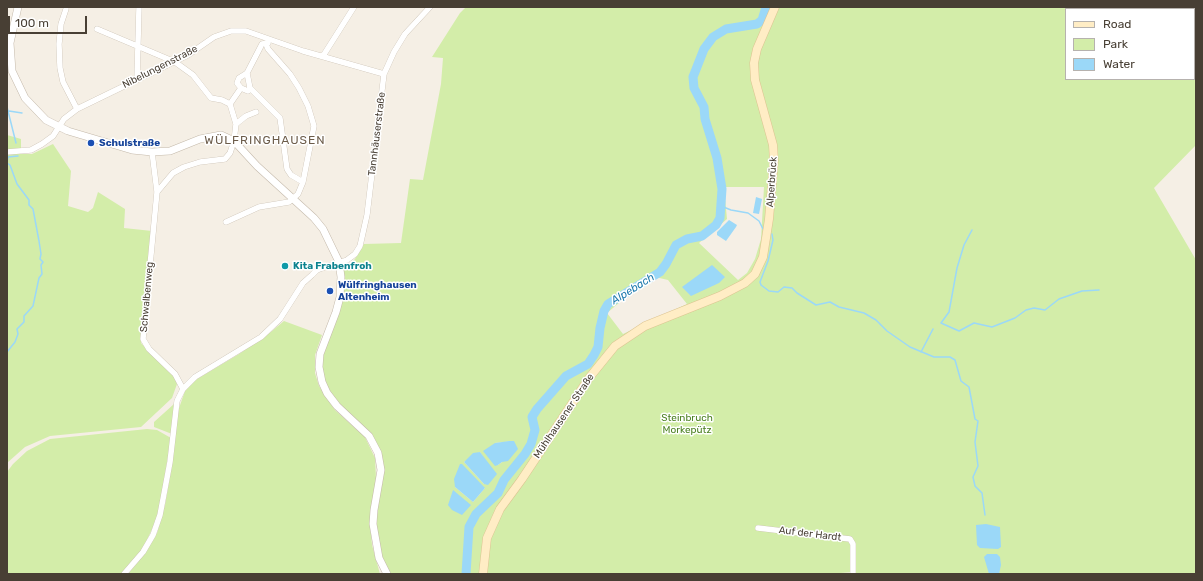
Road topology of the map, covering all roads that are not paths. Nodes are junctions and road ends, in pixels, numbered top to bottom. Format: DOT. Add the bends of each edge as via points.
graph roads {
  1 [pos="18,7"];
  2 [pos="139,7"];
  3 [pos="354,7"];
  4 [pos="430,7"];
  5 [pos="775,7"];
  6 [pos="66,9"];
  7 [pos="97,29"];
  8 [pos="265,41"];
  9 [pos="137,47"];
  10 [pos="324,56"];
  11 [pos="175,62"];
  12 [pos="247,73"];
  13 [pos="384,74"];
  14 [pos="137,79"];
  15 [pos="241,88"];
  16 [pos="250,88"];
  17 [pos="230,104"];
  18 [pos="77,109"];
  19 [pos="256,112"];
  20 [pos="236,124"];
  21 [pos="58,127"];
  22 [pos="234,141"];
  23 [pos="7,152"];
  24 [pos="152,152"];
  25 [pos="303,182"];
  26 [pos="157,192"];
  27 [pos="294,198"];
  28 [pos="226,222"];
  29 [pos="339,262"];
  30 [pos="700,305"];
  31 [pos="183,389"];
  32 [pos="758,528"];
  33 [pos="124,574"];
  34 [pos="387,574"];
  35 [pos="483,574"];
  36 [pos="853,574"];
  1 -- 21 [label="street" via="10,43 12,71 25,98 46,120"];
  2 -- 9 [label="street"];
  3 -- 10 [label="street"];
  4 -- 13 [label="street, Tannhäuserstraße" via="405,34"];
  5 -- 30 [label="main road, Alperbrück" via="757,49 754,63 755,80 773,145 774,161 763,258 755,274 745,282"];
  6 -- 18 [label="street" via="61,24 60,68 63,82"];
  7 -- 9 [label="street"];
  8 -- 10 [label="street, Nibelungenstraße"];
  8 -- 11 [label="street, Nibelungenstraße" via="246,31 231,31 214,37"];
  8 -- 12 [label="street"];
  8 -- 25 [label="street" via="268,49 299,88 314,126"];
  9 -- 11 [label="street"];
  9 -- 14 [label="street"];
  10 -- 13 [label="street, Nibelungenstraße"];
  11 -- 14 [label="street, Nibelungenstraße"];
  11 -- 17 [label="street" via="193,75 211,98"];
  12 -- 15 [label="street" via="239,78 237,83"];
  12 -- 16 [label="street"];
  13 -- 29 [label="street, Tannhäuserstraße" via="367,215 360,246 355,254"];
  14 -- 18 [label="street, Nibelungenstraße"];
  15 -- 16 [label="street" via="248,91"];
  15 -- 17 [label="street"];
  16 -- 25 [label="street" via="280,118 287,169"];
  17 -- 20 [label="street"];
  18 -- 21 [label="street, Nibelungenstraße"];
  19 -- 20 [label="street"];
  20 -- 22 [label="street"];
  21 -- 23 [label="street" via="54,136 31,150"];
  21 -- 24 [label="street" via="132,150"];
  22 -- 24 [label="street" via="221,135 212,136 170,151"];
  22 -- 26 [label="street" via="225,159 184,166 173,173"];
  22 -- 27 [label="street" via="257,166"];
  24 -- 26 [label="street, Schwalbenweg"];
  25 -- 27 [label="street"];
  26 -- 31 [label="street, Schwalbenweg" via="143,339 149,350 175,374"];
  27 -- 28 [label="street" via="289,202 249,210"];
  27 -- 29 [label="street" via="323,229"];
  29 -- 31 [label="street, Tannhäuserstraße" via="317,270 303,283 280,319 261,337 195,377"];
  29 -- 34 [label="street" via="340,297 320,354 319,367 327,393 369,436 378,453 381,470 374,524 379,558"];
  30 -- 35 [label="main road, Mühlhausener Straße" via="645,326 615,346 601,362 500,509 487,538"];
  31 -- 33 [label="street" via="177,402 170,462 160,515 143,552"];
  32 -- 36 [label="street, Auf der Hardt" via="850,539 853,544"];
}
